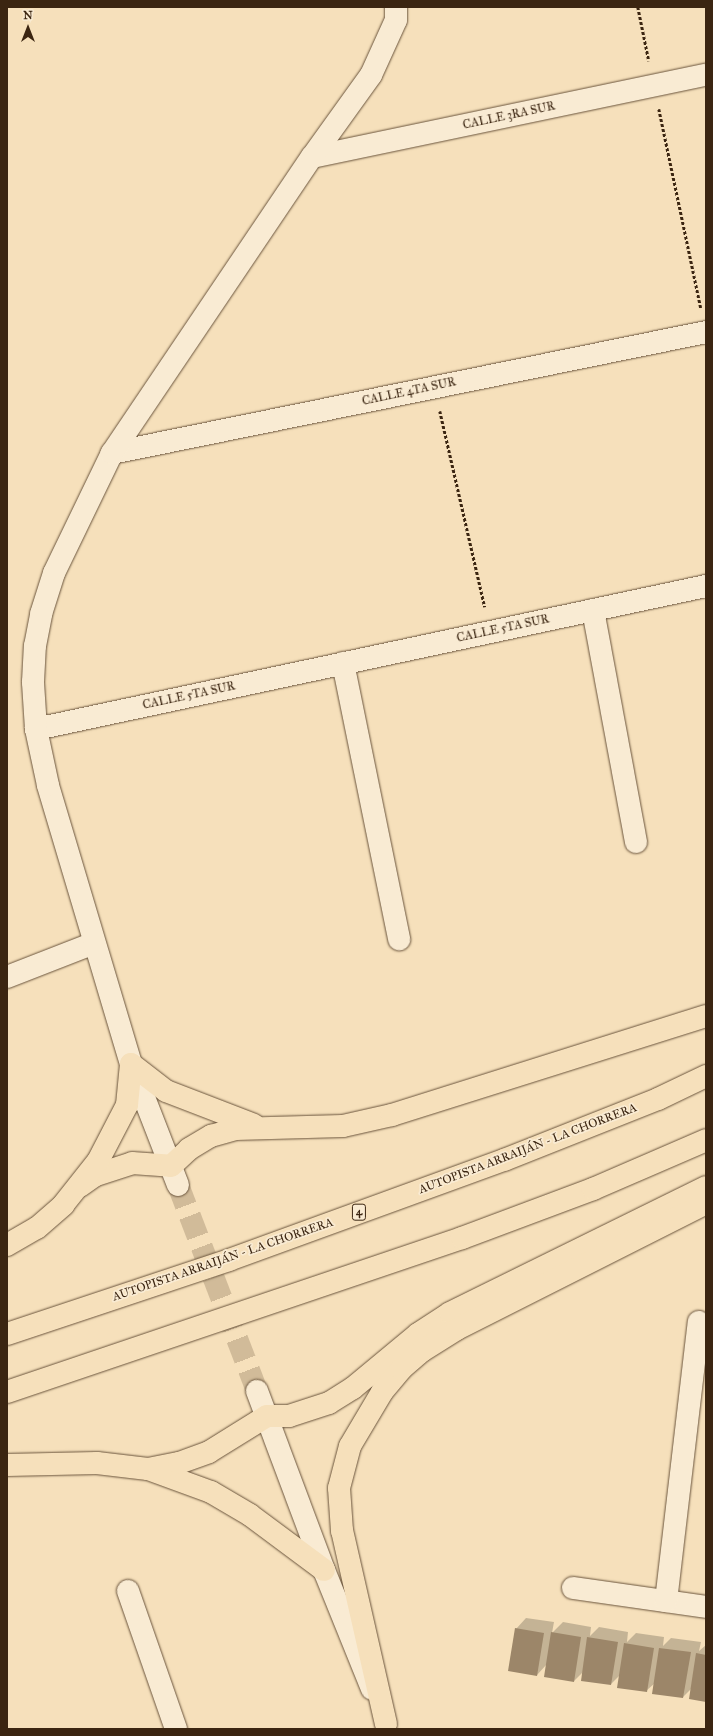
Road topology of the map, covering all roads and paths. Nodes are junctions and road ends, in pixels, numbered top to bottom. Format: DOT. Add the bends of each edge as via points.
graph roads {
  1 [pos="396,7"];
  2 [pos="638,7"];
  3 [pos="706,75"];
  4 [pos="654,86"];
  5 [pos="312,157"];
  6 [pos="706,332"];
  7 [pos="434,387"];
  8 [pos="112,453"];
  9 [pos="706,586"];
  10 [pos="593,610"];
  11 [pos="491,631"];
  12 [pos="343,663"];
  13 [pos="36,729"];
  14 [pos="636,842"];
  15 [pos="399,939"];
  16 [pos="94,943"];
  17 [pos="7,976"];
  18 [pos="706,1016"];
  19 [pos="131,1064"];
  20 [pos="706,1076"];
  21 [pos="260,1127"];
  22 [pos="706,1140"];
  23 [pos="175,1176"];
  24 [pos="80,1186"];
  25 [pos="706,1187"];
  26 [pos="706,1203"];
  27 [pos="7,1245"];
  28 [pos="699,1322"];
  29 [pos="7,1334"];
  30 [pos="257,1391"];
  31 [pos="7,1392"];
  32 [pos="267,1416"];
  33 [pos="7,1465"];
  34 [pos="148,1469"];
  35 [pos="324,1570"];
  36 [pos="573,1588"];
  37 [pos="128,1590"];
  38 [pos="666,1601"];
  39 [pos="706,1607"];
  40 [pos="386,1727"];
  41 [pos="176,1729"];
  1 -- 5 [label="street" via="396,20 372,75"];
  2 -- 4 [label="path"];
  3 -- 4 [label="street, CALLE 3RA SUR"];
  4 -- 5 [label="street, CALLE 3RA SUR"];
  4 -- 6 [label="path"];
  5 -- 8 [label="street"];
  6 -- 7 [label="street, CALLE 4TA SUR"];
  7 -- 8 [label="street, CALLE 4TA SUR"];
  7 -- 11 [label="path"];
  8 -- 13 [label="street" via="54,573 41,614 33,682"];
  9 -- 10 [label="street, CALLE 5TA SUR"];
  10 -- 11 [label="street, CALLE 5TA SUR"];
  10 -- 14 [label="street"];
  11 -- 12 [label="street, CALLE 5TA SUR"];
  12 -- 13 [label="street, CALLE 5TA SUR"];
  12 -- 15 [label="street"];
  13 -- 16 [label="street" via="48,785"];
  16 -- 17 [label="street"];
  16 -- 19 [label="street"];
  18 -- 21 [label="highway" via="392,1115 343,1126 297,1129"];
  19 -- 21 [label="highway" via="166,1091 196,1105"];
  19 -- 23 [label="street"];
  19 -- 24 [label="highway" via="127,1105 98,1161"];
  20 -- 29 [label="highway, AUTOPISTA ARRAIJÁN - LA CHORRERA / 4" via="658,1099 504,1160 229,1260"];
  21 -- 23 [label="highway" via="235,1129 211,1136 189,1148"];
  22 -- 31 [label="highway" via="593,1189 462,1238"];
  23 -- 24 [label="highway" via="132,1163 96,1175"];
  24 -- 27 [label="highway" via="37,1228"];
  25 -- 32 [label="highway" via="450,1313 418,1334 353,1388 329,1403 289,1416"];
  26 -- 40 [label="highway" via="457,1329 422,1351 401,1369 382,1392 350,1446 339,1488 342,1531"];
  28 -- 38 [label="street"];
  30 -- 32 [label="street"];
  32 -- 34 [label="highway" via="209,1452 180,1463"];
  32 -- 35 [label="street"];
  33 -- 34 [label="highway" via="97,1463"];
  34 -- 35 [label="highway" via="211,1492 250,1515"];
  35 -- 40 [label="street"];
  36 -- 38 [label="street"];
  37 -- 41 [label="street"];
  38 -- 39 [label="street"];
}
